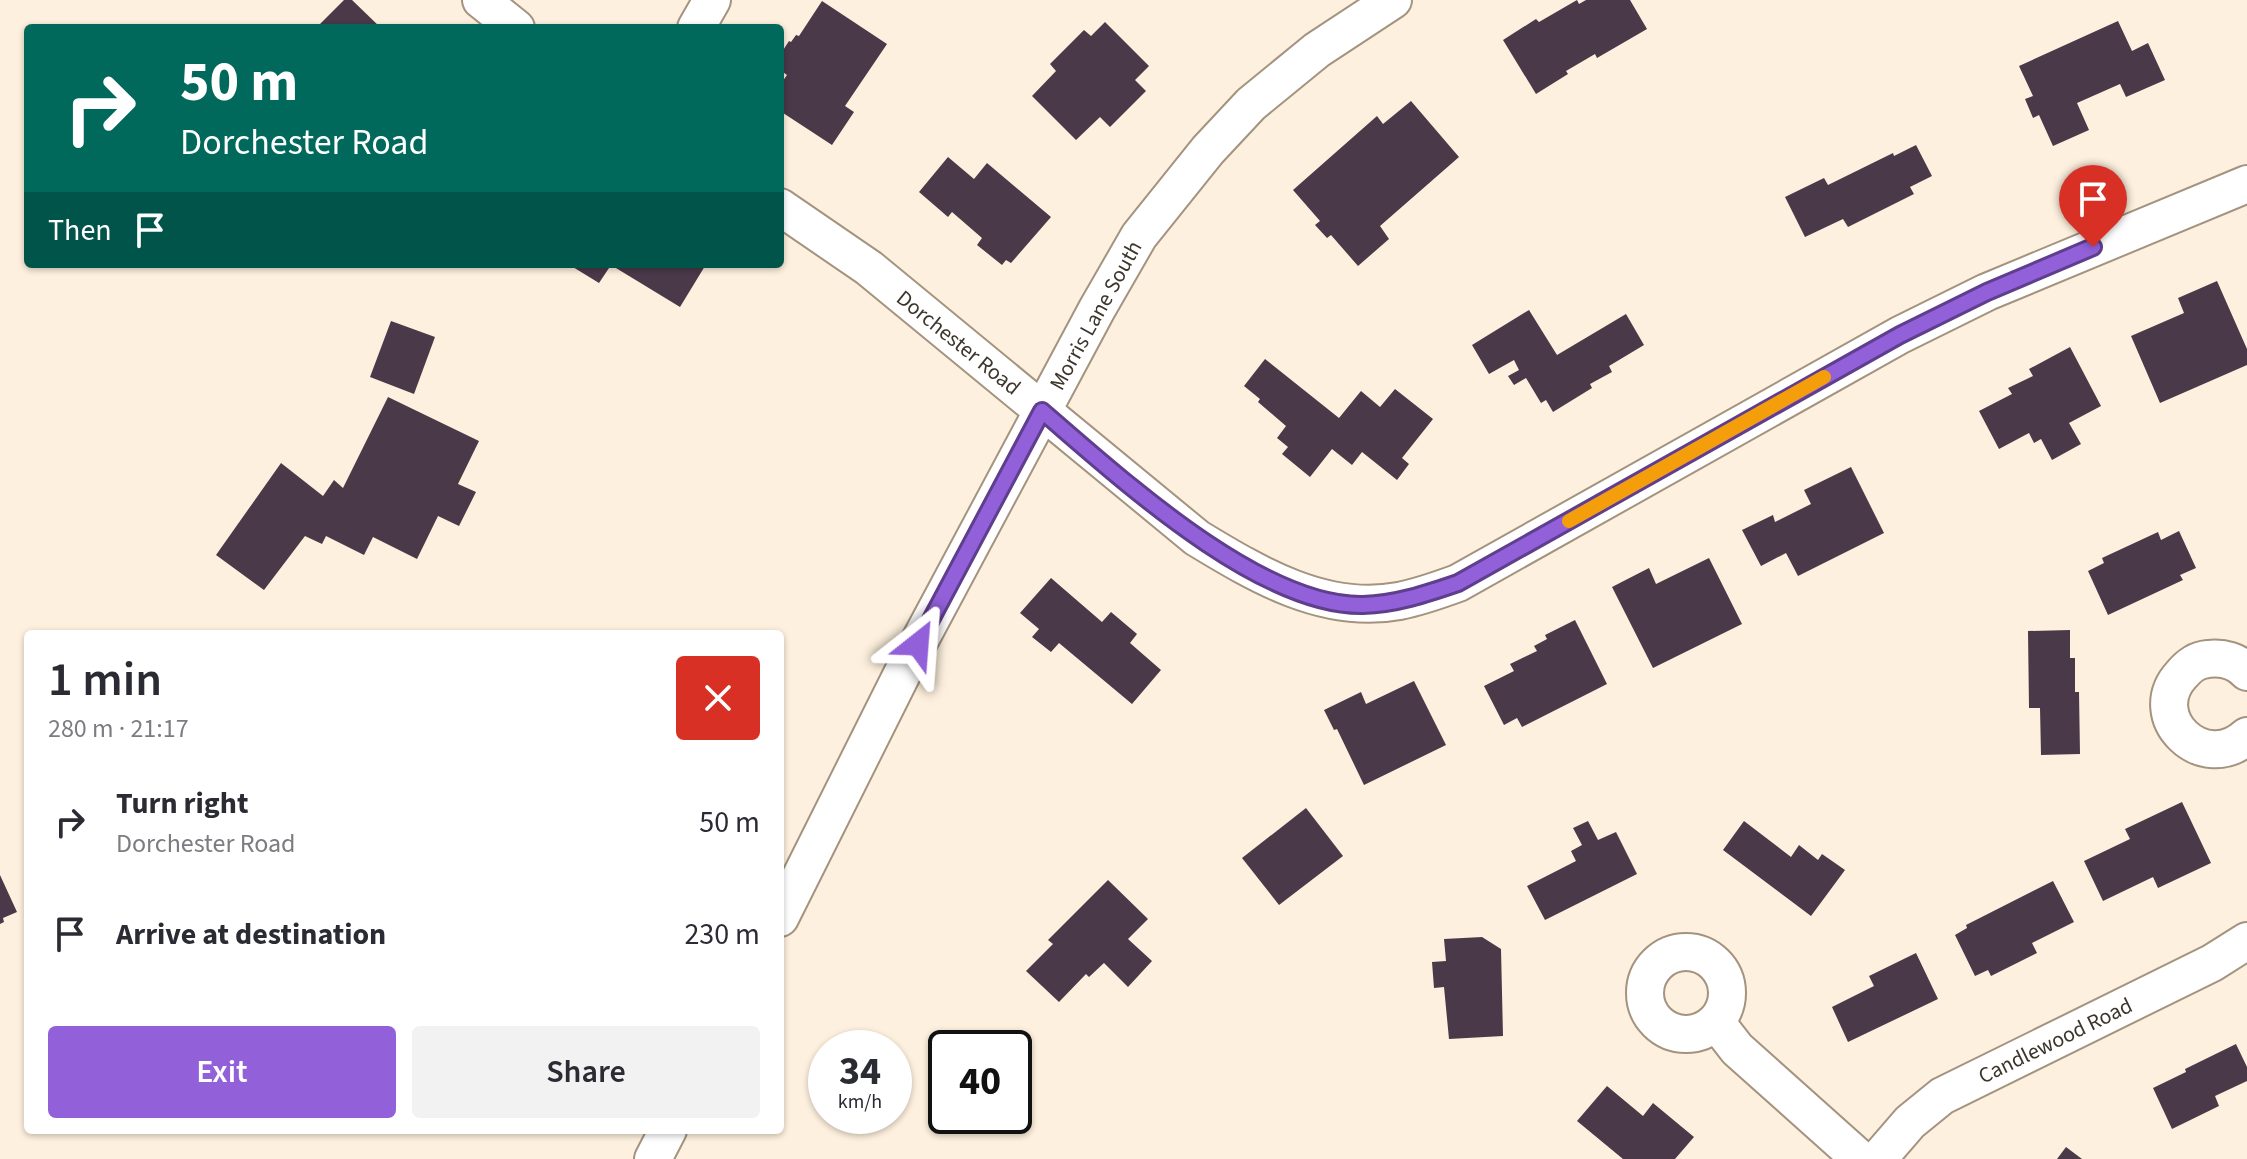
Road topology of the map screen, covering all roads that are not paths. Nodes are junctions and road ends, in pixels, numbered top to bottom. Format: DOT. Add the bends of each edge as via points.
graph roads {
  1 [pos="481,0"];
  2 [pos="712,0"];
  3 [pos="1393,0"];
  4 [pos="511,24"];
  5 [pos="698,24"];
  6 [pos="2247,184"];
  7 [pos="784,210"];
  8 [pos="1042,411"];
  9 [pos="2247,672"];
  10 [pos="2245,745"];
  11 [pos="784,910"];
  12 [pos="2247,941"];
  13 [pos="1716,1022"];
  14 [pos="666,1134"];
  15 [pos="653,1159"];
  16 [pos="1860,1159"];
  17 [pos="1878,1159"];
  1 -- 4 [label="street"];
  2 -- 5 [label="street"];
  3 -- 8 [label="street, Morris Lane South" via="1317,50 1262,95 1208,150 1139,236"];
  6 -- 8 [label="street, Dorchester Road" via="1912,328 1470,576 1397,602 1360,605 1322,598 1252,572 1197,538"];
  7 -- 8 [label="street, Dorchester Road" via="869,268"];
  8 -- 11 [label="street, Morris Lane South"];
  9 -- 10 [label="street" via="2229,660 2201,660 2174,682 2169,698 2176,728 2201,748"];
  12 -- 17 [label="street, Candlewood Road" via="1942,1096"];
  13 -- 16 [label="street" via="1737,1049"];
  14 -- 15 [label="street"];
}
